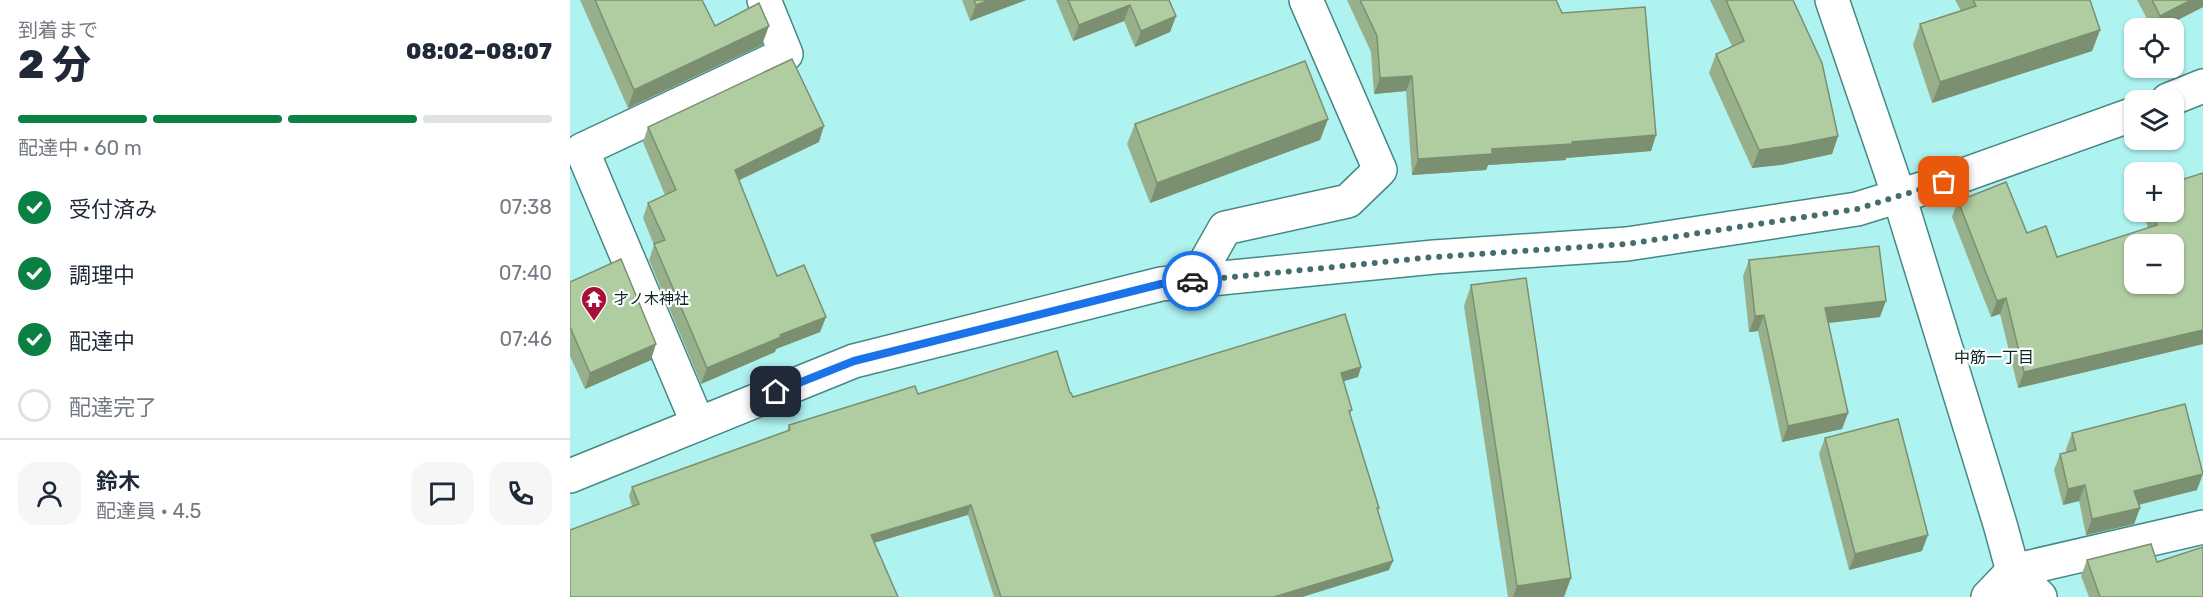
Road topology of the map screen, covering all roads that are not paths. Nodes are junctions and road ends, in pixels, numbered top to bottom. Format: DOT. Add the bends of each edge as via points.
graph roads {
  1 [pos="764,0"];
  2 [pos="1306,0"];
  3 [pos="1832,0"];
  4 [pos="2203,86"];
  5 [pos="2184,94"];
  6 [pos="2124,117"];
  7 [pos="1899,196"];
  8 [pos="1195,281"];
  9 [pos="698,424"];
  10 [pos="570,476"];
  11 [pos="2203,527"];
  12 [pos="2016,584"];
  13 [pos="1988,597"];
  14 [pos="2040,597"];
  1 -- 9 [label="street" via="786,54 582,150"];
  2 -- 8 [label="street" via="1380,170 1348,201 1225,228"];
  3 -- 7 [label="street"];
  4 -- 5 [label="street"];
  6 -- 7 [label="street"];
  7 -- 8 [label="street" via="1857,209 1627,244 1434,257"];
  7 -- 12 [label="street"];
  8 -- 9 [label="street" via="1161,284 854,361"];
  9 -- 10 [label="street"];
  11 -- 12 [label="street"];
  12 -- 13 [label="street"];
  12 -- 14 [label="street"];
}
